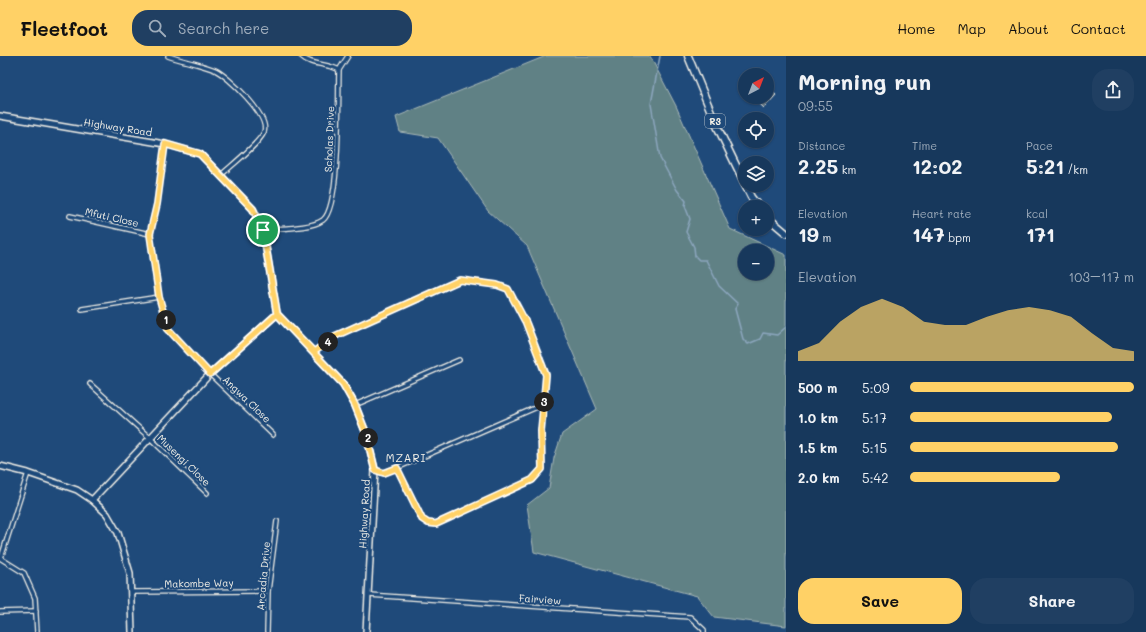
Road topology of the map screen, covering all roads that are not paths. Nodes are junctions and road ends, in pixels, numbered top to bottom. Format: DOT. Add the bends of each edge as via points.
graph roads {
  1 [pos="168,56"];
  2 [pos="301,56"];
  3 [pos="348,56"];
  4 [pos="688,56"];
  5 [pos="339,70"];
  6 [pos="0,116"];
  7 [pos="165,144"];
  8 [pos="738,170"];
  9 [pos="221,175"];
  10 [pos="70,216"];
  11 [pos="774,223"];
  12 [pos="263,230"];
  13 [pos="786,233"];
  14 [pos="150,234"];
  15 [pos="159,297"];
  16 [pos="82,309"];
  17 [pos="277,314"];
  18 [pos="314,352"];
  19 [pos="459,360"];
  20 [pos="210,374"];
  21 [pos="90,384"];
  22 [pos="544,404"];
  23 [pos="355,405"];
  24 [pos="273,435"];
  25 [pos="150,438"];
  26 [pos="0,466"];
  27 [pos="397,468"];
  28 [pos="375,470"];
  29 [pos="28,473"];
  30 [pos="207,493"];
  31 [pos="92,500"];
  32 [pos="276,521"];
  33 [pos="1,558"];
  34 [pos="268,590"];
  35 [pos="131,592"];
  36 [pos="369,595"];
  37 [pos="36,611"];
  38 [pos="0,612"];
  39 [pos="37,632"];
  40 [pos="132,632"];
  41 [pos="267,632"];
  42 [pos="366,632"];
  43 [pos="704,632"];
  1 -- 9 [label="street" via="216,70 258,110 265,126 264,132"];
  2 -- 5 [label="street"];
  3 -- 5 [label="street"];
  4 -- 8 [label="highway, R3"];
  5 -- 12 [label="street, Scholas Drive" via="336,180 330,209 324,219 314,225"];
  6 -- 7 [label="street, Highway Road"];
  7 -- 9 [label="street, Highway Road" via="200,154"];
  7 -- 14 [label="street"];
  9 -- 12 [label="street, Highway Road" via="253,209"];
  10 -- 14 [label="street, Mfuti Close"];
  11 -- 13 [label="highway"];
  12 -- 17 [label="street, Highway Road"];
  14 -- 15 [label="street, Angwa Close"];
  15 -- 16 [label="street"];
  15 -- 20 [label="street, Angwa Close" via="168,329"];
  17 -- 18 [label="street, Highway Road"];
  17 -- 20 [label="street"];
  18 -- 22 [label="street" via="335,336 460,280 497,285 508,289 526,323 546,375"];
  18 -- 23 [label="street, Highway Road" via="343,384"];
  19 -- 23 [label="street"];
  20 -- 24 [label="street, Angwa Close"];
  20 -- 25 [label="street"];
  21 -- 25 [label="street, Musengi Close"];
  22 -- 27 [label="street"];
  22 -- 27 [label="street" via="541,431 542,469 532,480 436,524 422,519"];
  23 -- 28 [label="street, Highway Road" via="366,433"];
  25 -- 30 [label="street, Musengi Close"];
  25 -- 31 [label="street"];
  26 -- 29 [label="street"];
  27 -- 28 [label="street" via="384,473"];
  28 -- 36 [label="street, Highway Road"];
  29 -- 31 [label="street" via="77,490"];
  29 -- 33 [label="street"];
  31 -- 35 [label="street" via="107,514 118,533 130,573"];
  32 -- 34 [label="street, Arcadia Drive"];
  33 -- 37 [label="street" via="24,573 35,598"];
  34 -- 35 [label="street, Makombe Way"];
  34 -- 41 [label="street, Arcadia Drive"];
  35 -- 40 [label="street"];
  36 -- 42 [label="street, Highway Road"];
  36 -- 43 [label="street, Fairview" via="690,617"];
  37 -- 38 [label="street"];
  37 -- 39 [label="street"];
}
